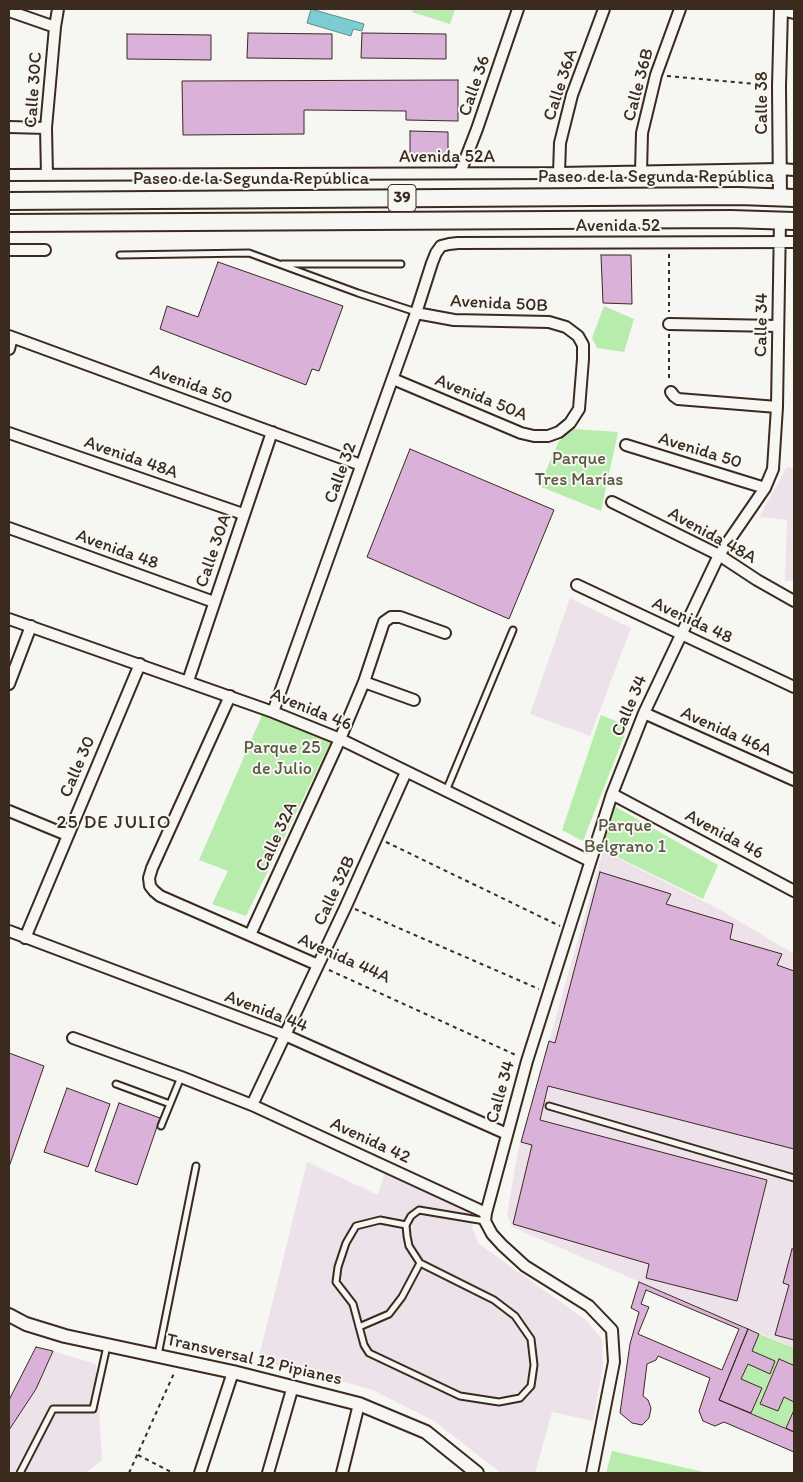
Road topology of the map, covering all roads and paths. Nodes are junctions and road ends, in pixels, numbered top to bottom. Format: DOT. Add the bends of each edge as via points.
graph roads {
  1 [pos="58,9"];
  2 [pos="518,9"];
  3 [pos="604,9"];
  4 [pos="680,9"];
  5 [pos="781,9"];
  6 [pos="9,11"];
  7 [pos="794,13"];
  8 [pos="55,27"];
  9 [pos="656,75"];
  10 [pos="779,86"];
  11 [pos="9,127"];
  12 [pos="46,128"];
  13 [pos="780,169"];
  14 [pos="794,170"];
  15 [pos="641,172"];
  16 [pos="460,173"];
  17 [pos="559,173"];
  18 [pos="9,175"];
  19 [pos="47,175"];
  20 [pos="787,197"];
  21 [pos="9,201"];
  22 [pos="787,221"];
  23 [pos="9,223"];
  24 [pos="779,242"];
  25 [pos="794,242"];
  26 [pos="442,246"];
  27 [pos="9,250"];
  28 [pos="45,250"];
  29 [pos="120,255"];
  30 [pos="279,264"];
  31 [pos="401,264"];
  32 [pos="416,312"];
  33 [pos="669,324"];
  34 [pos="778,326"];
  35 [pos="11,337"];
  36 [pos="9,349"];
  37 [pos="392,379"];
  38 [pos="671,392"];
  39 [pos="776,407"];
  40 [pos="272,432"];
  41 [pos="559,432"];
  42 [pos="9,433"];
  43 [pos="626,445"];
  44 [pos="361,465"];
  45 [pos="765,488"];
  46 [pos="612,502"];
  47 [pos="243,514"];
  48 [pos="9,528"];
  49 [pos="719,555"];
  50 [pos="577,584"];
  51 [pos="794,600"];
  52 [pos="214,602"];
  53 [pos="9,618"];
  54 [pos="31,626"];
  55 [pos="513,630"];
  56 [pos="681,633"];
  57 [pos="445,634"];
  58 [pos="140,664"];
  59 [pos="188,681"];
  60 [pos="364,682"];
  61 [pos="9,684"];
  62 [pos="794,687"];
  63 [pos="230,696"];
  64 [pos="414,700"];
  65 [pos="273,712"];
  66 [pos="644,712"];
  67 [pos="340,739"];
  68 [pos="406,772"];
  69 [pos="794,780"];
  70 [pos="446,791"];
  71 [pos="612,794"];
  72 [pos="9,811"];
  73 [pos="67,835"];
  74 [pos="377,838"];
  75 [pos="590,861"];
  76 [pos="794,891"];
  77 [pos="346,906"];
  78 [pos="568,930"];
  79 [pos="9,931"];
  80 [pos="250,936"];
  81 [pos="25,938"];
  82 [pos="318,965"];
  83 [pos="549,993"];
  84 [pos="285,1035"];
  85 [pos="73,1038"];
  86 [pos="527,1061"];
  87 [pos="180,1077"];
  88 [pos="116,1084"];
  89 [pos="170,1104"];
  90 [pos="252,1105"];
  91 [pos="549,1106"];
  92 [pos="161,1126"];
  93 [pos="507,1134"];
  94 [pos="196,1166"];
  95 [pos="794,1178"];
  96 [pos="486,1217"];
  97 [pos="406,1226"];
  98 [pos="420,1263"];
  99 [pos="9,1315"];
  100 [pos="359,1327"];
  101 [pos="107,1345"];
  102 [pos="158,1355"];
  103 [pos="180,1360"];
  104 [pos="233,1372"];
  105 [pos="293,1386"];
  106 [pos="360,1404"];
  107 [pos="138,1455"];
  108 [pos="20,1473"];
  109 [pos="130,1473"];
  110 [pos="173,1473"];
  111 [pos="200,1473"];
  112 [pos="268,1473"];
  113 [pos="342,1473"];
  114 [pos="477,1473"];
  115 [pos="592,1473"];
  1 -- 8 [label="street, Calle 30C"];
  2 -- 16 [label="street, Calle 36"];
  3 -- 17 [label="street, Calle 36A" via="572,95 560,143"];
  4 -- 9 [label="street, Calle 36B"];
  5 -- 7 [label="street"];
  5 -- 10 [label="street, Calle 38"];
  6 -- 8 [label="street"];
  8 -- 12 [label="street, Calle 30C"];
  9 -- 10 [label="path"];
  9 -- 15 [label="street, Calle 36B" via="642,133"];
  10 -- 13 [label="street, Calle 38"];
  11 -- 12 [label="street"];
  12 -- 19 [label="street, Calle 30C"];
  13 -- 14 [label="street, Avenida 52A"];
  13 -- 15 [label="street, Avenida 52A"];
  13 -- 20 [label="street, Calle 38"];
  15 -- 17 [label="street, Avenida 52A"];
  16 -- 17 [label="street, Avenida 52A"];
  16 -- 19 [label="street, Avenida 52A"];
  18 -- 19 [label="street, Avenida 52A"];
  20 -- 21 [label="highway, Paseo de la Segunda República / 39"];
  22 -- 23 [label="highway, 39"];
  22 -- 24 [label="street, Calle 34"];
  24 -- 25 [label="street, Avenida 52"];
  24 -- 26 [label="street, Avenida 52" via="458,243"];
  24 -- 34 [label="street, Calle 34"];
  26 -- 32 [label="street, Calle 32" via="436,253"];
  27 -- 28 [label="street"];
  29 -- 30 [label="lane" via="249,253"];
  30 -- 31 [label="lane"];
  30 -- 32 [label="lane"];
  32 -- 37 [label="street, Calle 32"];
  32 -- 41 [label="street, Avenida 50B" via="454,320 548,322 566,327 578,336 584,349 579,409"];
  33 -- 34 [label="street"];
  34 -- 39 [label="street, Calle 34"];
  35 -- 36 [label="street"];
  35 -- 40 [label="street, Avenida 50"];
  37 -- 41 [label="street, Avenida 50A" via="521,433 541,437"];
  37 -- 44 [label="street, Calle 32"];
  38 -- 39 [label="street" via="678,399"];
  39 -- 45 [label="street, Calle 34" via="774,466"];
  40 -- 44 [label="street, Avenida 50"];
  40 -- 47 [label="street, Calle 30A"];
  42 -- 47 [label="street, Avenida 48A"];
  43 -- 45 [label="street, Avenida 50"];
  44 -- 65 [label="street, Calle 32"];
  45 -- 49 [label="street, Calle 34"];
  46 -- 49 [label="street, Avenida 48A"];
  47 -- 52 [label="street, Calle 30A"];
  48 -- 52 [label="street, Avenida 48"];
  49 -- 51 [label="street, Avenida 48A"];
  49 -- 56 [label="street, Calle 34"];
  50 -- 56 [label="street, Avenida 48"];
  52 -- 59 [label="street, Calle 30A"];
  53 -- 54 [label="street, Avenida 46"];
  54 -- 58 [label="street, Avenida 46"];
  54 -- 61 [label="street"];
  55 -- 70 [label="lane"];
  56 -- 62 [label="street, Avenida 48"];
  56 -- 66 [label="street, Calle 34"];
  57 -- 60 [label="street, Calle 32A" via="406,618 389,618 384,622"];
  58 -- 59 [label="street, Avenida 46"];
  58 -- 73 [label="street, Calle 30"];
  59 -- 63 [label="street, Avenida 46"];
  60 -- 64 [label="street"];
  60 -- 67 [label="street, Calle 32A"];
  63 -- 65 [label="street, Avenida 46"];
  63 -- 80 [label="street, Avenida 44A" via="149,878 150,886 160,896"];
  65 -- 67 [label="street, Avenida 46"];
  66 -- 69 [label="street, Avenida 46A"];
  66 -- 71 [label="street, Calle 34"];
  67 -- 68 [label="street, Avenida 46"];
  67 -- 80 [label="street, Calle 32A"];
  68 -- 70 [label="street, Avenida 46"];
  68 -- 74 [label="street, Calle 32B"];
  70 -- 75 [label="street, Avenida 46"];
  71 -- 75 [label="street, Calle 34"];
  71 -- 76 [label="street, Avenida 46"];
  72 -- 73 [label="street"];
  73 -- 81 [label="street, Calle 30"];
  74 -- 77 [label="street, Calle 32B"];
  74 -- 78 [label="path"];
  75 -- 78 [label="street, Calle 34"];
  77 -- 82 [label="street, Calle 32B"];
  77 -- 83 [label="path"];
  78 -- 83 [label="street, Calle 34"];
  79 -- 81 [label="street, Avenida 44"];
  80 -- 82 [label="street, Avenida 44A"];
  81 -- 84 [label="street, Avenida 44"];
  82 -- 84 [label="street, Calle 32B"];
  82 -- 86 [label="path, Avenida 44A"];
  83 -- 86 [label="street, Calle 34"];
  84 -- 90 [label="street, Calle 32B"];
  84 -- 93 [label="street, Avenida 44"];
  85 -- 87 [label="street, Avenida 42"];
  86 -- 93 [label="street, Calle 34"];
  87 -- 89 [label="lane"];
  87 -- 90 [label="street, Avenida 42"];
  88 -- 89 [label="lane"];
  89 -- 92 [label="lane"];
  90 -- 96 [label="street, Avenida 42"];
  91 -- 95 [label="lane"];
  93 -- 96 [label="street, Calle 34"];
  94 -- 102 [label="lane"];
  96 -- 97 [label="lane" via="419,1210"];
  96 -- 115 [label="street, Avenida 42" via="492,1234 525,1266 590,1306 612,1330 614,1362"];
  97 -- 98 [label="lane" via="409,1246"];
  97 -- 100 [label="lane" via="380,1220 356,1226 346,1242 336,1282 353,1304"];
  98 -- 100 [label="lane" via="389,1314"];
  98 -- 100 [label="lane" via="494,1300 515,1316 530,1338 534,1365 531,1386 520,1398 499,1402 460,1396 369,1353"];
  99 -- 101 [label="street, Transversal 12 Pipianes" via="26,1324"];
  101 -- 102 [label="street, Transversal 12 Pipianes"];
  101 -- 108 [label="lane" via="93,1409 53,1409"];
  102 -- 103 [label="street, Transversal 12 Pipianes"];
  103 -- 104 [label="street, Transversal 12 Pipianes"];
  103 -- 107 [label="path"];
  104 -- 105 [label="street, Transversal 12 Pipianes"];
  104 -- 111 [label="street"];
  105 -- 106 [label="street, Transversal 12 Pipianes"];
  105 -- 112 [label="street"];
  106 -- 113 [label="street"];
  106 -- 114 [label="street, Transversal 12 Pipianes" via="426,1432"];
  107 -- 109 [label="path"];
  107 -- 110 [label="path"];
}
